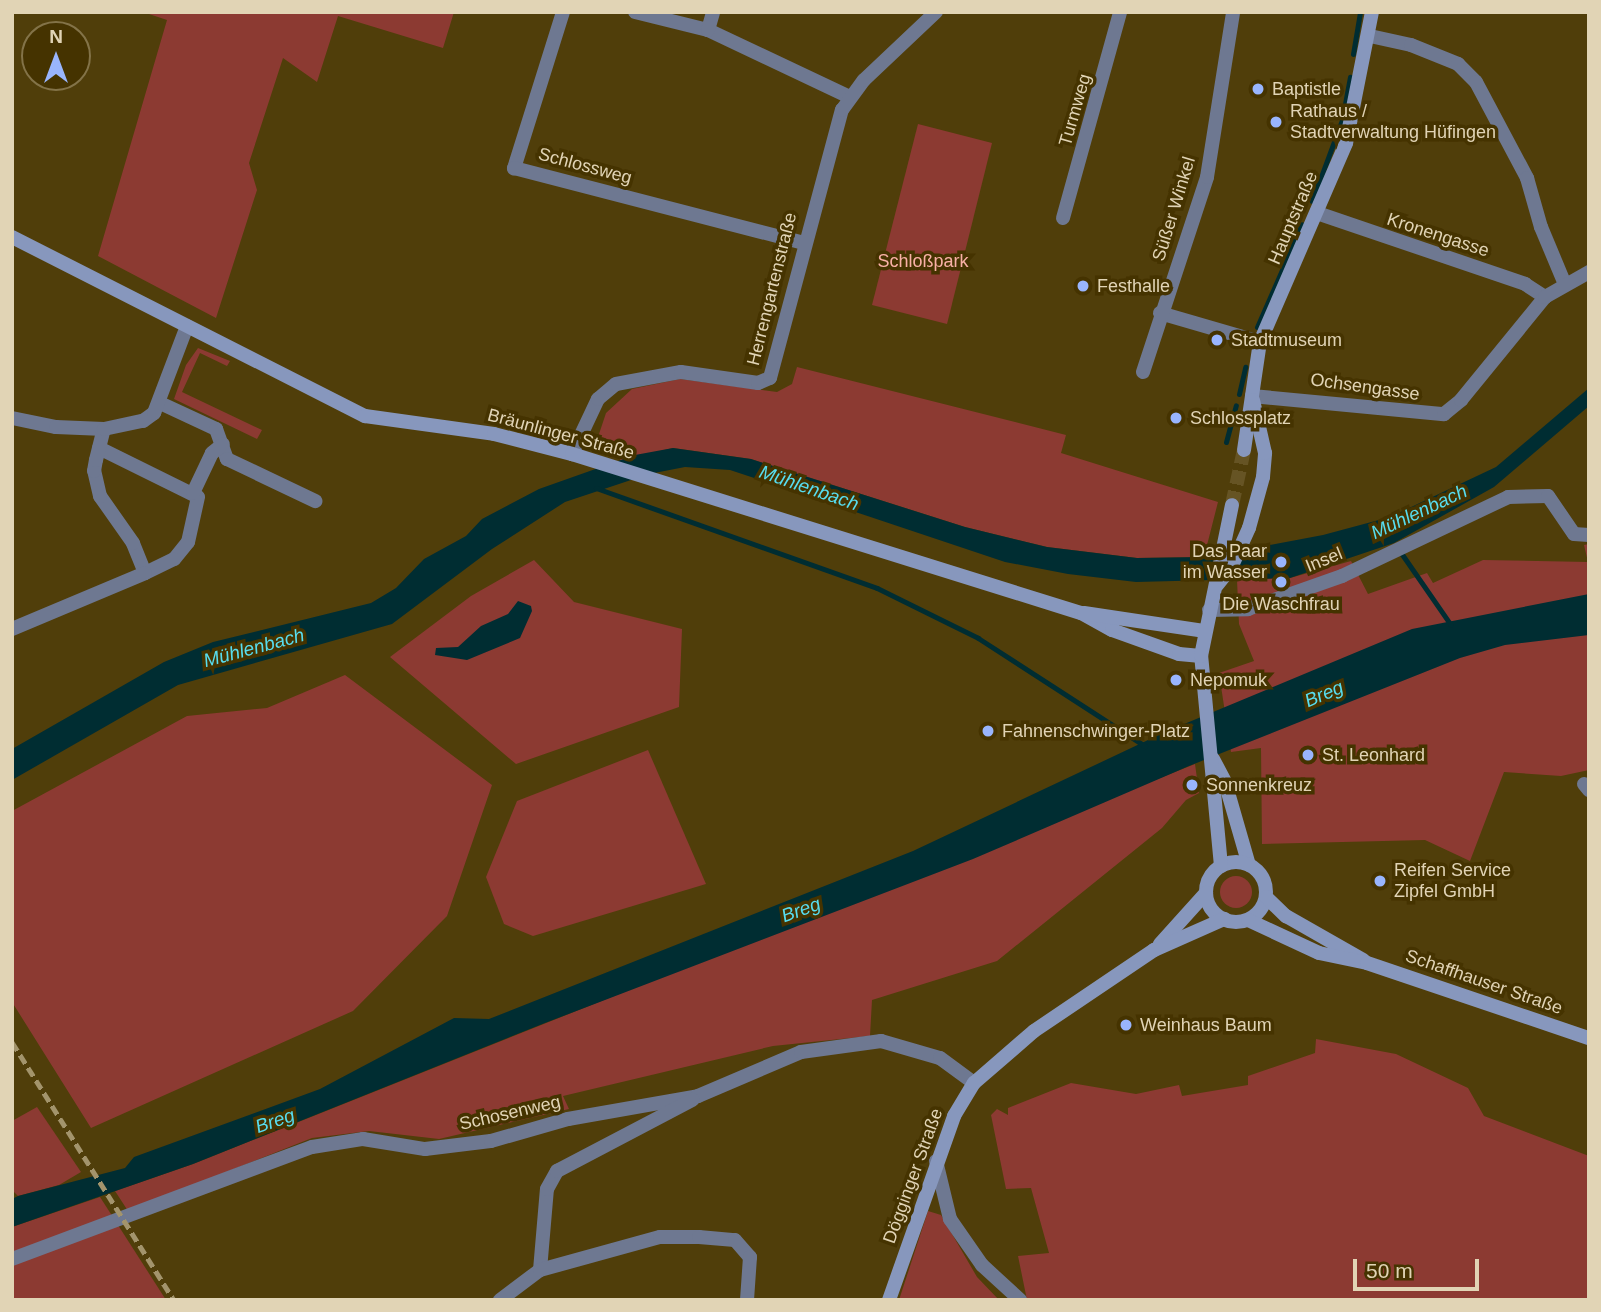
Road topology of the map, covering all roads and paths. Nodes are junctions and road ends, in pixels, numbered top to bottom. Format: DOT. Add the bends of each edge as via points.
graph roads {
  1 [pos="563,12"];
  2 [pos="635,12"];
  3 [pos="713,12"];
  4 [pos="936,12"];
  5 [pos="1120,12"];
  6 [pos="1233,12"];
  7 [pos="1372,12"];
  8 [pos="708,30"];
  9 [pos="1370,36"];
  10 [pos="850,97"];
  11 [pos="1317,213"];
  12 [pos="1063,218"];
  13 [pos="12,237"];
  14 [pos="804,243"];
  15 [pos="1589,272"];
  16 [pos="1564,282"];
  17 [pos="1545,297"];
  18 [pos="1160,313"];
  19 [pos="187,326"];
  20 [pos="1260,342"];
  21 [pos="1143,372"];
  22 [pos="1252,396"];
  23 [pos="160,403"];
  24 [pos="12,418"];
  25 [pos="104,429"];
  26 [pos="223,444"];
  27 [pos="99,448"];
  28 [pos="1244,450"];
  29 [pos="572,454"];
  30 [pos="193,493"];
  31 [pos="315,501"];
  32 [pos="1231,505"];
  33 [pos="1589,535"];
  34 [pos="145,573"];
  35 [pos="1215,589"];
  36 [pos="1209,610"];
  37 [pos="1081,613"];
  38 [pos="12,629"];
  39 [pos="1204,631"];
  40 [pos="1201,656"];
  41 [pos="1213,760"];
  42 [pos="1249,865"];
  43 [pos="1221,866"];
  44 [pos="1206,893"];
  45 [pos="1266,897"];
  46 [pos="1224,919"];
  47 [pos="1248,920"];
  48 [pos="1154,950"];
  49 [pos="1367,963"];
  50 [pos="1589,1038"];
  51 [pos="974,1083"];
  52 [pos="698,1096"];
  53 [pos="936,1161"];
  54 [pos="12,1259"];
  55 [pos="540,1269"];
  56 [pos="500,1300"];
  57 [pos="747,1300"];
  58 [pos="889,1300"];
  59 [pos="1020,1300"];
  1 -- 14 [label="street, Schlossweg" via="514,168"];
  2 -- 8 [label="street"];
  3 -- 8 [label="street"];
  4 -- 10 [label="street, Herrengartenstraße"];
  5 -- 12 [label="street, Turmweg"];
  6 -- 18 [label="street, Süßer Winkel" via="1208,177"];
  7 -- 9 [label="main road, Hauptstraße"];
  8 -- 10 [label="street"];
  9 -- 11 [label="main road, Hauptstraße" via="1346,143"];
  9 -- 16 [label="street" via="1411,45 1458,64 1476,82 1527,178"];
  10 -- 14 [label="street, Herrengartenstraße" via="836,127"];
  11 -- 17 [label="street, Kronengasse" via="1525,284"];
  11 -- 20 [label="main road, Hauptstraße"];
  13 -- 19 [label="main road, Bräunlinger Straße"];
  14 -- 29 [label="street, Herrengartenstraße" via="770,378 758,383 681,372 616,384 598,398"];
  15 -- 16 [label="street"];
  16 -- 17 [label="street"];
  17 -- 22 [label="street, Ochsengasse" via="1461,400 1444,414"];
  18 -- 20 [label="street"];
  18 -- 21 [label="street, Süßer Winkel"];
  19 -- 23 [label="street"];
  19 -- 29 [label="main road, Bräunlinger Straße" via="365,416 494,434"];
  20 -- 22 [label="main road, Hauptstraße"];
  22 -- 28 [label="main road, Hauptstraße"];
  22 -- 35 [label="main road, Hauptstraße" via="1265,453 1258,503 1231,568"];
  23 -- 25 [label="street" via="143,421"];
  23 -- 26 [label="street" via="216,429"];
  24 -- 25 [label="street" via="56,427"];
  25 -- 27 [label="street"];
  26 -- 30 [label="street" via="212,453"];
  26 -- 31 [label="street" via="227,459"];
  27 -- 30 [label="street"];
  27 -- 34 [label="street" via="95,484 133,543"];
  29 -- 37 [label="main road, Bräunlinger Straße"];
  30 -- 34 [label="street" via="199,507 188,542 174,559"];
  32 -- 35 [label="main road, Hauptstraße"];
  33 -- 36 [label="street, Insel" via="1574,534 1548,496 1508,497 1342,576 1248,609"];
  34 -- 38 [label="street"];
  35 -- 36 [label="main road, Hauptstraße"];
  36 -- 39 [label="main road, Hauptstraße"];
  37 -- 39 [label="main road, Bräunlinger Straße"];
  37 -- 40 [label="main road, Bräunlinger Straße" via="1160,648"];
  39 -- 40 [label="main road, Hauptstraße"];
  40 -- 41 [label="main road"];
  41 -- 42 [label="main road" via="1225,782"];
  41 -- 43 [label="main road" via="1209,784"];
  42 -- 43 [label="main road"];
  42 -- 45 [label="main road" via="1261,876"];
  43 -- 44 [label="main road" via="1212,874"];
  44 -- 46 [label="main road" via="1209,905"];
  44 -- 48 [label="main road, Dögginger Straße"];
  45 -- 47 [label="main road"];
  45 -- 49 [label="main road, Schaffhauser Straße" via="1286,916"];
  46 -- 47 [label="main road"];
  46 -- 48 [label="main road, Dögginger Straße"];
  47 -- 49 [label="main road, Schaffhauser Straße" via="1319,953"];
  48 -- 51 [label="main road, Dögginger Straße" via="1034,1031"];
  49 -- 50 [label="main road, Schaffhauser Straße"];
  51 -- 52 [label="street, Schosenweg" via="940,1058 881,1041 802,1052"];
  51 -- 53 [label="main road, Dögginger Straße" via="954,1116"];
  52 -- 54 [label="street, Schosenweg" via="568,1119 491,1141 425,1149 363,1139 313,1147"];
  52 -- 55 [label="street" via="557,1171 547,1189"];
  53 -- 58 [label="main road, Dögginger Straße"];
  53 -- 59 [label="street" via="950,1219 982,1265"];
  55 -- 56 [label="street"];
  55 -- 57 [label="street" via="660,1237 735,1240 750,1257"];
}
